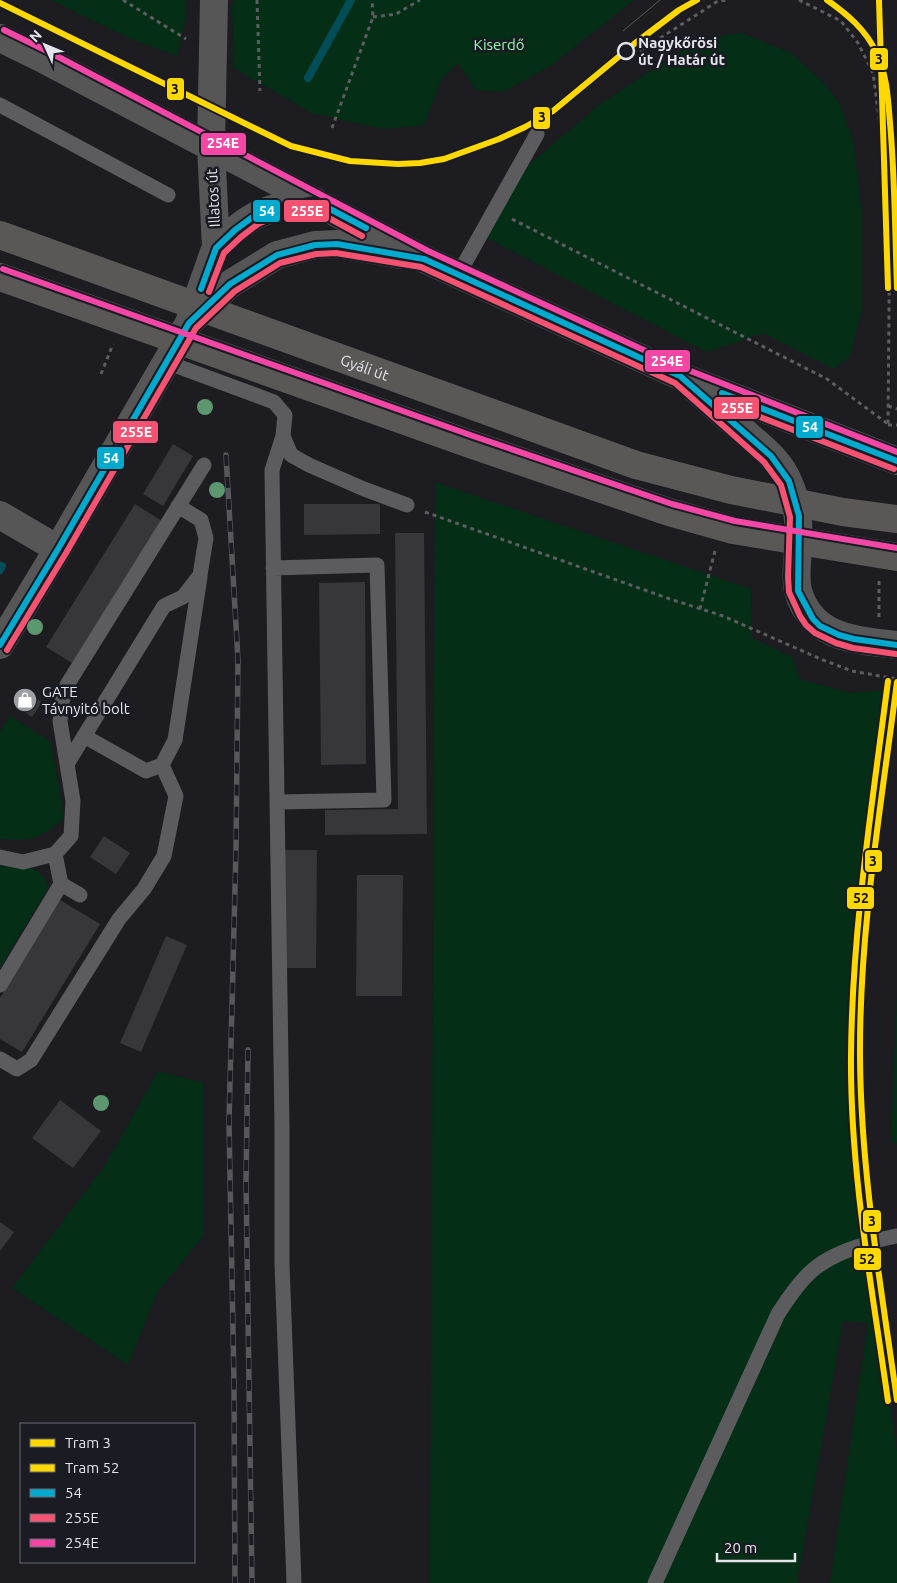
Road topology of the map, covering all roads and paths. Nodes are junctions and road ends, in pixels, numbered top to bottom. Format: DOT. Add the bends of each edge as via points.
graph roads {
  1 [pos="123,0"];
  2 [pos="214,0"];
  3 [pos="258,0"];
  4 [pos="372,0"];
  5 [pos="420,0"];
  6 [pos="729,0"];
  7 [pos="799,0"];
  8 [pos="373,17"];
  9 [pos="0,38"];
  10 [pos="186,39"];
  11 [pos="640,51"];
  12 [pos="260,91"];
  13 [pos="0,105"];
  14 [pos="332,128"];
  15 [pos="537,134"];
  16 [pos="210,146"];
  17 [pos="168,195"];
  18 [pos="315,201"];
  19 [pos="494,210"];
  20 [pos="0,235"];
  21 [pos="216,248"];
  22 [pos="424,259"];
  23 [pos="458,275"];
  24 [pos="0,277"];
  25 [pos="189,323"];
  26 [pos="109,325"];
  27 [pos="166,362"];
  28 [pos="102,374"];
  29 [pos="680,376"];
  30 [pos="888,406"];
  31 [pos="897,410"];
  32 [pos="883,424"];
  33 [pos="888,425"];
  34 [pos="897,425"];
  35 [pos="283,436"];
  36 [pos="897,461"];
  37 [pos="204,465"];
  38 [pos="407,505"];
  39 [pos="178,506"];
  40 [pos="0,515"];
  41 [pos="897,519"];
  42 [pos="725,537"];
  43 [pos="58,549"];
  44 [pos="897,557"];
  45 [pos="273,568"];
  46 [pos="200,575"];
  47 [pos="700,609"];
  48 [pos="0,645"];
  49 [pos="897,645"];
  50 [pos="897,678"];
  51 [pos="84,736"];
  52 [pos="67,764"];
  53 [pos="162,765"];
  54 [pos="277,802"];
  55 [pos="55,854"];
  56 [pos="0,857"];
  57 [pos="61,884"];
  58 [pos="80,896"];
  59 [pos="0,985"];
  60 [pos="0,1059"];
  61 [pos="897,1236"];
  62 [pos="294,1583"];
  63 [pos="655,1583"];
  1 -- 10 [label="path"];
  2 -- 16 [label="street"];
  3 -- 12 [label="path"];
  4 -- 8 [label="path"];
  5 -- 8 [label="path" via="396,14"];
  6 -- 11 [label="path" via="718,1"];
  7 -- 30 [label="path" via="841,21 858,43 873,73 890,201"];
  8 -- 14 [label="path"];
  9 -- 16 [label="street"];
  13 -- 17 [label="lane"];
  15 -- 19 [label="lane"];
  16 -- 18 [label="street, Illatos út"];
  16 -- 21 [label="street, Illatos út"];
  18 -- 21 [label="street, Illatos út" via="254,216"];
  18 -- 22 [label="street, Illatos út"];
  19 -- 23 [label="lane"];
  19 -- 33 [label="path" via="826,379"];
  20 -- 41 [label="main road, Gyáli út" via="636,465 731,490"];
  21 -- 25 [label="street, Illatos út"];
  22 -- 23 [label="street, Illatos út"];
  22 -- 25 [label="street" via="337,244 315,245 277,255 230,284"];
  23 -- 29 [label="street, Illatos út"];
  24 -- 26 [label="main road"];
  25 -- 27 [label="street, Illatos út"];
  26 -- 28 [label="path"];
  26 -- 42 [label="main road" via="323,390 669,512"];
  27 -- 35 [label="lane" via="274,402 285,415"];
  27 -- 43 [label="street, Illatos út"];
  29 -- 36 [label="street, Illatos út"];
  29 -- 49 [label="street, Illatos út" via="771,456 789,481 799,516 798,590 813,619 839,635"];
  30 -- 31 [label="path"];
  30 -- 33 [label="path"];
  32 -- 33 [label="path"];
  33 -- 34 [label="path"];
  35 -- 38 [label="lane" via="291,455"];
  35 -- 45 [label="lane" via="272,470"];
  37 -- 39 [label="lane"];
  38 -- 47 [label="path"];
  39 -- 46 [label="lane" via="202,520 206,538"];
  39 -- 52 [label="lane" via="67,685 60,721"];
  40 -- 43 [label="street"];
  42 -- 44 [label="main road"];
  42 -- 47 [label="path"];
  43 -- 48 [label="street, Illatos út"];
  45 -- 54 [label="lane"];
  45 -- 54 [label="lane" via="377,565 384,800"];
  46 -- 51 [label="lane" via="183,597 164,606"];
  46 -- 53 [label="lane" via="175,740"];
  47 -- 50 [label="path" via="852,671"];
  51 -- 52 [label="lane"];
  51 -- 53 [label="lane" via="146,771"];
  52 -- 55 [label="lane" via="73,801 71,836"];
  53 -- 60 [label="lane" via="176,796 164,856 144,889 119,919 31,1060 16,1069"];
  54 -- 62 [label="lane" via="282,1264"];
  55 -- 56 [label="lane" via="23,862"];
  55 -- 57 [label="lane"];
  57 -- 58 [label="lane"];
  57 -- 59 [label="lane"];
  61 -- 63 [label="lane" via="840,1252 823,1261 792,1292 778,1314"];
}
